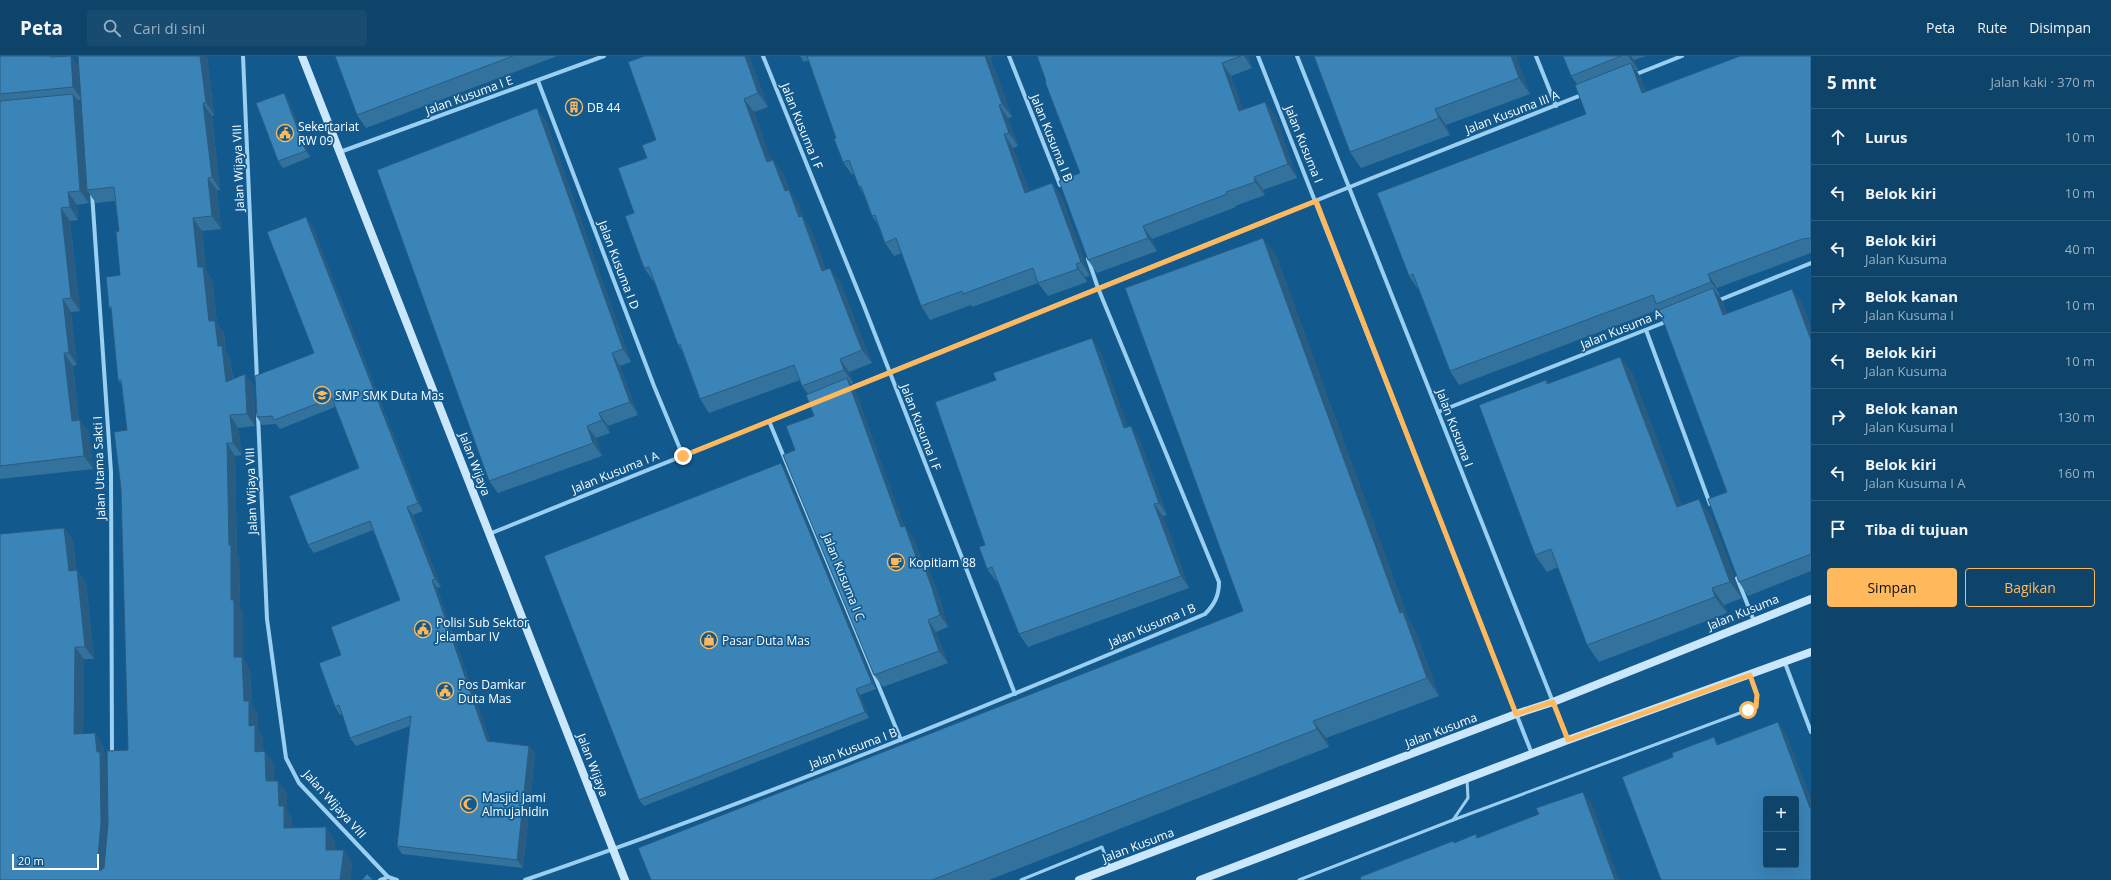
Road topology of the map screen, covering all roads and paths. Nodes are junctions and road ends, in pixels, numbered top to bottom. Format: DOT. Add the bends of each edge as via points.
graph roads {
  1 [pos="243,56"];
  2 [pos="302,56"];
  3 [pos="604,56"];
  4 [pos="763,56"];
  5 [pos="1009,56"];
  6 [pos="1258,56"];
  7 [pos="1298,56"];
  8 [pos="1536,56"];
  9 [pos="1682,56"];
  10 [pos="1630,76"];
  11 [pos="538,81"];
  12 [pos="1593,91"];
  13 [pos="1556,106"];
  14 [pos="340,152"];
  15 [pos="1350,187"];
  16 [pos="1061,188"];
  17 [pos="92,189"];
  18 [pos="1316,201"];
  19 [pos="1086,253"];
  20 [pos="1811,264"];
  21 [pos="1098,288"];
  22 [pos="1710,304"];
  23 [pos="1674,318"];
  24 [pos="1646,330"];
  25 [pos="889,372"];
  26 [pos="257,389"];
  27 [pos="847,390"];
  28 [pos="819,401"];
  29 [pos="1438,412"];
  30 [pos="258,413"];
  31 [pos="769,421"];
  32 [pos="683,456"];
  33 [pos="1711,506"];
  34 [pos="489,534"];
  35 [pos="1735,572"];
  36 [pos="1811,598"];
  37 [pos="1754,621"];
  38 [pos="1811,652"];
  39 [pos="1785,663"];
  40 [pos="1750,675"];
  41 [pos="1015,694"];
  42 [pos="1553,702"];
  43 [pos="1516,714"];
  44 [pos="1811,732"];
  45 [pos="901,740"];
  46 [pos="1568,740"];
  47 [pos="1532,754"];
  48 [pos="112,765"];
  49 [pos="1467,778"];
  50 [pos="1453,820"];
  51 [pos="613,850"];
  52 [pos="1110,868"];
  53 [pos="388,877"];
  54 [pos="380,880"];
  55 [pos="397,880"];
  56 [pos="525,880"];
  57 [pos="625,880"];
  58 [pos="1021,880"];
  59 [pos="1079,880"];
  60 [pos="1200,880"];
  61 [pos="1299,880"];
  1 -- 26 [label="street, Jalan Wijaya VIII"];
  2 -- 14 [label="street, Jalan Wijaya"];
  3 -- 11 [label="street, Jalan Kusuma I E"];
  4 -- 25 [label="street, Jalan Kusuma I F"];
  5 -- 16 [label="street, Jalan Kusuma I B"];
  6 -- 18 [label="street, Jalan Kusuma I"];
  7 -- 15 [label="street, Jalan Kusuma I"];
  8 -- 13 [label="street"];
  9 -- 10 [label="street"];
  11 -- 14 [label="street, Jalan Kusuma I E"];
  11 -- 32 [label="street, Jalan Kusuma I D"];
  12 -- 13 [label="street, Jalan Kusuma III A"];
  13 -- 15 [label="street, Jalan Kusuma III A"];
  14 -- 34 [label="street, Jalan Wijaya"];
  15 -- 18 [label="street"];
  15 -- 29 [label="street, Jalan Kusuma I"];
  17 -- 48 [label="street, Jalan Utama Sakti I" via="111,472"];
  18 -- 21 [label="street"];
  18 -- 43 [label="street, Jalan Kusuma I"];
  19 -- 21 [label="street, Jalan Kusuma I B"];
  20 -- 22 [label="street"];
  21 -- 25 [label="street"];
  21 -- 41 [label="street, Jalan Kusuma I B" via="1219,582 1219,590 1212,607 1205,614"];
  23 -- 24 [label="street, Jalan Kusuma A"];
  24 -- 29 [label="street, Jalan Kusuma A"];
  24 -- 33 [label="street"];
  25 -- 27 [label="street"];
  25 -- 41 [label="street, Jalan Kusuma I F"];
  28 -- 31 [label="street, Jalan Kusuma I A"];
  29 -- 42 [label="street, Jalan Kusuma I"];
  30 -- 53 [label="street, Jalan Wijaya VIII" via="267,619 286,758 299,783"];
  31 -- 32 [label="street, Jalan Kusuma I A"];
  31 -- 45 [label="street, Jalan Kusuma I C"];
  32 -- 34 [label="street, Jalan Kusuma I A"];
  34 -- 51 [label="street, Jalan Wijaya"];
  35 -- 37 [label="street"];
  36 -- 37 [label="street, Jalan Kusuma"];
  37 -- 42 [label="street, Jalan Kusuma"];
  38 -- 39 [label="street"];
  39 -- 40 [label="street"];
  39 -- 44 [label="street"];
  40 -- 46 [label="street"];
  40 -- 50 [label="lane" via="1757,695 1756,707"];
  41 -- 45 [label="street, Jalan Kusuma I B"];
  42 -- 43 [label="street, Jalan Kusuma"];
  42 -- 46 [label="street, Jalan Kusuma I"];
  43 -- 47 [label="street, Jalan Kusuma I"];
  43 -- 52 [label="street, Jalan Kusuma"];
  45 -- 51 [label="street, Jalan Kusuma I B"];
  46 -- 47 [label="street"];
  47 -- 49 [label="street"];
  49 -- 50 [label="lane" via="1468,798"];
  49 -- 60 [label="street"];
  50 -- 61 [label="lane"];
  51 -- 56 [label="street"];
  51 -- 57 [label="street, Jalan Wijaya"];
  52 -- 58 [label="lane" via="1102,847"];
  52 -- 59 [label="street, Jalan Kusuma"];
  53 -- 54 [label="street"];
  53 -- 55 [label="street, Jalan Wijaya VIII"];
}
